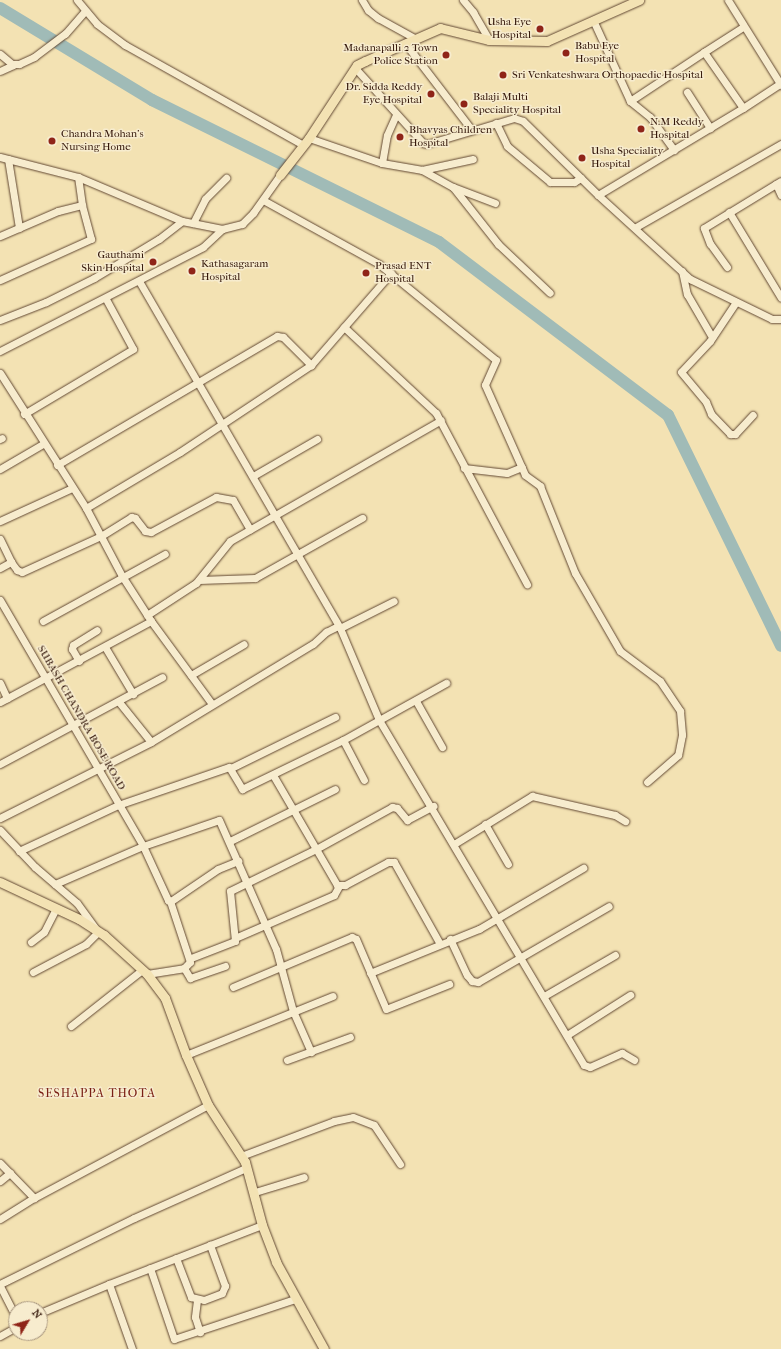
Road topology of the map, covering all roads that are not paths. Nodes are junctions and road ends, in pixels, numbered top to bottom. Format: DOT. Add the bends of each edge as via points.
graph roads {
  1 [pos="76,0"];
  2 [pos="362,0"];
  3 [pos="463,0"];
  4 [pos="639,0"];
  5 [pos="728,0"];
  6 [pos="86,10"];
  7 [pos="593,20"];
  8 [pos="743,27"];
  9 [pos="416,39"];
  10 [pos="489,40"];
  11 [pos="405,43"];
  12 [pos="704,52"];
  13 [pos="0,54"];
  14 [pos="12,64"];
  15 [pos="356,69"];
  16 [pos="0,71"];
  17 [pos="781,84"];
  18 [pos="686,92"];
  19 [pos="630,101"];
  20 [pos="742,108"];
  21 [pos="396,115"];
  22 [pos="496,123"];
  23 [pos="710,128"];
  24 [pos="471,129"];
  25 [pos="309,138"];
  26 [pos="781,144"];
  27 [pos="302,146"];
  28 [pos="674,150"];
  29 [pos="0,157"];
  30 [pos="8,159"];
  31 [pos="473,159"];
  32 [pos="382,163"];
  33 [pos="422,170"];
  34 [pos="280,175"];
  35 [pos="78,177"];
  36 [pos="226,178"];
  37 [pos="581,178"];
  38 [pos="778,182"];
  39 [pos="453,186"];
  40 [pos="598,195"];
  41 [pos="781,195"];
  42 [pos="263,200"];
  43 [pos="495,203"];
  44 [pos="82,205"];
  45 [pos="729,212"];
  46 [pos="182,221"];
  47 [pos="193,223"];
  48 [pos="636,227"];
  49 [pos="19,228"];
  50 [pos="222,229"];
  51 [pos="0,236"];
  52 [pos="727,267"];
  53 [pos="682,271"];
  54 [pos="391,273"];
  55 [pos="0,280"];
  56 [pos="139,281"];
  57 [pos="550,293"];
  58 [pos="781,298"];
  59 [pos="106,299"];
  60 [pos="736,302"];
  61 [pos="781,319"];
  62 [pos="0,320"];
  63 [pos="344,327"];
  64 [pos="712,337"];
  65 [pos="0,351"];
  66 [pos="311,365"];
  67 [pos="0,373"];
  68 [pos="198,384"];
  69 [pos="24,414"];
  70 [pos="753,416"];
  71 [pos="441,420"];
  72 [pos="222,425"];
  73 [pos="317,439"];
  74 [pos="43,444"];
  75 [pos="57,465"];
  76 [pos="522,467"];
  77 [pos="464,468"];
  78 [pos="0,469"];
  79 [pos="253,476"];
  80 [pos="72,488"];
  81 [pos="86,508"];
  82 [pos="275,514"];
  83 [pos="362,518"];
  84 [pos="0,521"];
  85 [pos="250,529"];
  86 [pos="101,536"];
  87 [pos="0,539"];
  88 [pos="298,552"];
  89 [pos="165,554"];
  90 [pos="11,562"];
  91 [pos="0,568"];
  92 [pos="122,576"];
  93 [pos="199,580"];
  94 [pos="527,584"];
  95 [pos="0,600"];
  96 [pos="394,601"];
  97 [pos="149,618"];
  98 [pos="43,621"];
  99 [pos="339,627"];
  100 [pos="97,630"];
  101 [pos="244,644"];
  102 [pos="105,647"];
  103 [pos="79,661"];
  104 [pos="191,675"];
  105 [pos="47,678"];
  106 [pos="162,678"];
  107 [pos="0,683"];
  108 [pos="446,683"];
  109 [pos="133,694"];
  110 [pos="3,700"];
  111 [pos="416,700"];
  112 [pos="119,702"];
  113 [pos="212,704"];
  114 [pos="335,717"];
  115 [pos="379,720"];
  116 [pos="73,726"];
  117 [pos="343,740"];
  118 [pos="151,742"];
  119 [pos="442,747"];
  120 [pos="0,764"];
  121 [pos="231,768"];
  122 [pos="98,770"];
  123 [pos="273,775"];
  124 [pos="364,780"];
  125 [pos="647,782"];
  126 [pos="335,789"];
  127 [pos="118,805"];
  128 [pos="432,806"];
  129 [pos="293,811"];
  130 [pos="0,818"];
  131 [pos="625,821"];
  132 [pos="485,824"];
  133 [pos="0,830"];
  134 [pos="230,841"];
  135 [pos="454,844"];
  136 [pos="143,846"];
  137 [pos="316,849"];
  138 [pos="19,851"];
  139 [pos="238,861"];
  140 [pos="508,864"];
  141 [pos="583,868"];
  142 [pos="0,882"];
  143 [pos="55,884"];
  144 [pos="248,884"];
  145 [pos="339,886"];
  146 [pos="170,901"];
  147 [pos="609,906"];
  148 [pos="56,908"];
  149 [pos="498,919"];
  150 [pos="266,924"];
  151 [pos="97,930"];
  152 [pos="235,938"];
  153 [pos="450,940"];
  154 [pos="31,942"];
  155 [pos="440,944"];
  156 [pos="615,955"];
  157 [pos="520,957"];
  158 [pos="190,958"];
  159 [pos="225,966"];
  160 [pos="283,966"];
  161 [pos="184,968"];
  162 [pos="32,972"];
  163 [pos="145,972"];
  164 [pos="370,973"];
  165 [pos="449,984"];
  166 [pos="233,987"];
  167 [pos="630,994"];
  168 [pos="333,996"];
  169 [pos="544,996"];
  170 [pos="293,1011"];
  171 [pos="71,1026"];
  172 [pos="567,1035"];
  173 [pos="350,1037"];
  174 [pos="311,1052"];
  175 [pos="186,1055"];
  176 [pos="287,1060"];
  177 [pos="634,1060"];
  178 [pos="208,1105"];
  179 [pos="241,1156"];
  180 [pos="0,1163"];
  181 [pos="400,1164"];
  182 [pos="246,1168"];
  183 [pos="10,1174"];
  184 [pos="304,1177"];
  185 [pos="0,1180"];
  186 [pos="255,1192"];
  187 [pos="34,1198"];
  188 [pos="0,1219"];
  189 [pos="262,1225"];
  190 [pos="210,1245"];
  191 [pos="176,1258"];
  192 [pos="150,1268"];
  193 [pos="109,1284"];
  194 [pos="0,1285"];
  195 [pos="295,1299"];
  196 [pos="197,1300"];
  197 [pos="8,1301"];
  198 [pos="48,1310"];
  199 [pos="200,1332"];
  200 [pos="132,1349"];
  201 [pos="324,1349"];
  1 -- 6 [label="street"];
  2 -- 9 [label="street" via="368,10 378,18"];
  3 -- 10 [label="street"];
  4 -- 7 [label="main road"];
  5 -- 8 [label="street"];
  6 -- 14 [label="street" via="65,34 36,55 19,64"];
  6 -- 27 [label="street" via="97,24 125,45"];
  7 -- 10 [label="main road" via="547,41"];
  7 -- 19 [label="street"];
  8 -- 12 [label="street"];
  8 -- 17 [label="street"];
  9 -- 10 [label="main road" via="440,28"];
  9 -- 11 [label="main road"];
  11 -- 15 [label="main road" via="357,65"];
  11 -- 24 [label="street"];
  12 -- 19 [label="street"];
  12 -- 20 [label="street"];
  13 -- 14 [label="street"];
  14 -- 16 [label="street" via="12,67"];
  15 -- 21 [label="street"];
  15 -- 25 [label="main road"];
  17 -- 20 [label="street"];
  18 -- 23 [label="street"];
  19 -- 28 [label="street" via="650,117"];
  20 -- 23 [label="street"];
  21 -- 24 [label="street" via="420,141 427,144"];
  21 -- 32 [label="street" via="387,135"];
  22 -- 24 [label="street"];
  22 -- 37 [label="street" via="514,118 523,121"];
  22 -- 37 [label="street" via="507,146 550,182 569,183"];
  23 -- 28 [label="street"];
  25 -- 27 [label="main road"];
  25 -- 32 [label="street"];
  26 -- 48 [label="street"];
  27 -- 34 [label="main road"];
  28 -- 40 [label="street"];
  29 -- 30 [label="street"];
  30 -- 35 [label="street"];
  30 -- 49 [label="street"];
  31 -- 33 [label="street"];
  32 -- 33 [label="street"];
  33 -- 39 [label="street"];
  34 -- 42 [label="street"];
  35 -- 44 [label="street"];
  35 -- 46 [label="street"];
  36 -- 47 [label="street" via="205,199"];
  37 -- 40 [label="street"];
  38 -- 41 [label="street"];
  38 -- 45 [label="street"];
  39 -- 43 [label="street"];
  39 -- 57 [label="street" via="498,244"];
  40 -- 48 [label="street"];
  42 -- 50 [label="street" via="242,224"];
  42 -- 54 [label="street"];
  44 -- 49 [label="street" via="58,210"];
  44 -- 55 [label="street" via="91,239"];
  45 -- 52 [label="street" via="703,229 710,244"];
  45 -- 58 [label="street"];
  46 -- 47 [label="street"];
  46 -- 62 [label="street" via="159,239 94,278 46,302"];
  47 -- 50 [label="street"];
  48 -- 53 [label="street"];
  49 -- 51 [label="street"];
  50 -- 56 [label="street" via="203,247"];
  53 -- 60 [label="street" via="690,279"];
  53 -- 64 [label="street" via="687,294"];
  54 -- 63 [label="street"];
  54 -- 76 [label="street" via="496,360 485,385"];
  56 -- 59 [label="street"];
  56 -- 68 [label="street"];
  59 -- 65 [label="street"];
  59 -- 69 [label="street" via="133,349"];
  60 -- 61 [label="street" via="772,319"];
  60 -- 64 [label="street"];
  63 -- 66 [label="street"];
  63 -- 71 [label="street" via="419,395"];
  64 -- 70 [label="street" via="682,369 682,375 706,402 711,414 730,434 735,434"];
  66 -- 68 [label="street" via="283,337 277,336"];
  66 -- 72 [label="street"];
  67 -- 69 [label="street"];
  68 -- 72 [label="street"];
  68 -- 75 [label="street"];
  69 -- 74 [label="street"];
  71 -- 77 [label="street"];
  71 -- 82 [label="street"];
  72 -- 79 [label="street"];
  72 -- 81 [label="street"];
  73 -- 79 [label="street"];
  74 -- 75 [label="street"];
  74 -- 78 [label="street"];
  75 -- 80 [label="street"];
  76 -- 77 [label="street" via="507,472"];
  76 -- 125 [label="street" via="529,480 540,486 575,573 620,651 660,681 680,711 682,735 678,755"];
  77 -- 94 [label="street"];
  79 -- 82 [label="street"];
  80 -- 81 [label="street"];
  80 -- 84 [label="street"];
  81 -- 86 [label="street"];
  82 -- 85 [label="street"];
  82 -- 88 [label="street"];
  83 -- 88 [label="street"];
  85 -- 86 [label="street" via="236,503 224,496 210,500 151,532 145,531 136,518 131,517"];
  85 -- 93 [label="street" via="222,548"];
  86 -- 90 [label="street" via="22,572"];
  86 -- 92 [label="street"];
  87 -- 90 [label="street"];
  88 -- 93 [label="street" via="251,579"];
  88 -- 99 [label="street"];
  89 -- 92 [label="street"];
  90 -- 91 [label="street"];
  92 -- 97 [label="street"];
  92 -- 98 [label="street"];
  93 -- 97 [label="street"];
  95 -- 105 [label="street, SUBASH CHANDRA BOSE ROAD"];
  96 -- 99 [label="street"];
  97 -- 102 [label="street"];
  97 -- 104 [label="street"];
  99 -- 113 [label="street"];
  99 -- 115 [label="street"];
  100 -- 103 [label="street" via="73,645 72,649"];
  101 -- 104 [label="street"];
  102 -- 103 [label="street"];
  102 -- 109 [label="street"];
  103 -- 105 [label="street"];
  104 -- 113 [label="street"];
  105 -- 110 [label="street"];
  105 -- 116 [label="street, SUBASH CHANDRA BOSE ROAD"];
  106 -- 109 [label="street"];
  107 -- 110 [label="street"];
  108 -- 111 [label="street"];
  109 -- 112 [label="street"];
  111 -- 115 [label="street"];
  111 -- 119 [label="street"];
  112 -- 116 [label="street"];
  112 -- 118 [label="street"];
  113 -- 118 [label="street"];
  114 -- 121 [label="street"];
  115 -- 117 [label="street"];
  115 -- 128 [label="street"];
  116 -- 120 [label="street"];
  116 -- 122 [label="street, SUBASH CHANDRA BOSE ROAD"];
  117 -- 123 [label="street"];
  117 -- 124 [label="street"];
  118 -- 122 [label="street"];
  121 -- 123 [label="street" via="242,789"];
  121 -- 127 [label="street"];
  122 -- 127 [label="street, SUBASH CHANDRA BOSE ROAD"];
  122 -- 130 [label="street"];
  123 -- 129 [label="street"];
  126 -- 129 [label="street"];
  127 -- 136 [label="street, SUBASH CHANDRA BOSE ROAD"];
  127 -- 138 [label="street"];
  128 -- 135 [label="street"];
  128 -- 137 [label="street" via="407,820 397,808 392,807"];
  129 -- 134 [label="street"];
  129 -- 137 [label="street"];
  131 -- 132 [label="street" via="615,815 532,796"];
  132 -- 135 [label="street"];
  132 -- 140 [label="street"];
  133 -- 138 [label="street"];
  134 -- 136 [label="street" via="221,822 216,820"];
  134 -- 139 [label="street"];
  135 -- 149 [label="street"];
  136 -- 143 [label="street"];
  136 -- 146 [label="street, SUBASH CHANDRA BOSE ROAD"];
  137 -- 144 [label="street"];
  137 -- 145 [label="street"];
  138 -- 143 [label="street"];
  139 -- 144 [label="street"];
  139 -- 146 [label="street" via="218,869"];
  141 -- 149 [label="street"];
  142 -- 148 [label="main road"];
  143 -- 151 [label="street" via="77,903"];
  144 -- 150 [label="street"];
  144 -- 152 [label="street" via="229,892"];
  145 -- 150 [label="street" via="334,895"];
  145 -- 155 [label="street" via="388,862 394,862"];
  146 -- 158 [label="street, SUBASH CHANDRA BOSE ROAD"];
  147 -- 157 [label="street"];
  148 -- 151 [label="main road"];
  148 -- 154 [label="street" via="44,932"];
  149 -- 153 [label="street"];
  149 -- 157 [label="street"];
  150 -- 152 [label="street"];
  150 -- 160 [label="street"];
  151 -- 162 [label="street" via="86,944"];
  151 -- 163 [label="main road"];
  152 -- 158 [label="street" via="231,945"];
  153 -- 155 [label="street"];
  153 -- 157 [label="street" via="466,975 475,982"];
  155 -- 164 [label="street"];
  156 -- 169 [label="street"];
  157 -- 169 [label="street"];
  158 -- 161 [label="street"];
  159 -- 161 [label="street" via="190,978"];
  160 -- 164 [label="street" via="352,937 356,939"];
  160 -- 166 [label="street"];
  160 -- 170 [label="street"];
  161 -- 163 [label="street"];
  163 -- 171 [label="street"];
  163 -- 175 [label="main road" via="169,1005"];
  164 -- 165 [label="street" via="388,1010"];
  167 -- 172 [label="street"];
  168 -- 170 [label="street"];
  169 -- 172 [label="street"];
  170 -- 174 [label="street"];
  170 -- 175 [label="street"];
  172 -- 177 [label="street" via="587,1067 622,1053"];
  173 -- 174 [label="street"];
  174 -- 176 [label="street"];
  175 -- 178 [label="main road"];
  178 -- 179 [label="main road"];
  178 -- 187 [label="street"];
  179 -- 181 [label="street" via="334,1121 353,1117 374,1125"];
  179 -- 182 [label="main road"];
  180 -- 183 [label="street"];
  182 -- 186 [label="main road"];
  182 -- 194 [label="street" via="134,1218"];
  183 -- 185 [label="street"];
  183 -- 187 [label="street"];
  184 -- 186 [label="street"];
  186 -- 189 [label="main road"];
  187 -- 188 [label="street"];
  189 -- 190 [label="street"];
  189 -- 195 [label="main road" via="276,1262"];
  190 -- 191 [label="street"];
  190 -- 196 [label="street" via="225,1286 222,1293"];
  191 -- 192 [label="street"];
  191 -- 196 [label="street" via="188,1293"];
  192 -- 193 [label="street"];
  192 -- 199 [label="street" via="172,1337 177,1340"];
  193 -- 198 [label="street"];
  193 -- 200 [label="street"];
  194 -- 197 [label="street"];
  195 -- 199 [label="street"];
  195 -- 201 [label="main road"];
  196 -- 199 [label="street" via="195,1317"];
}
